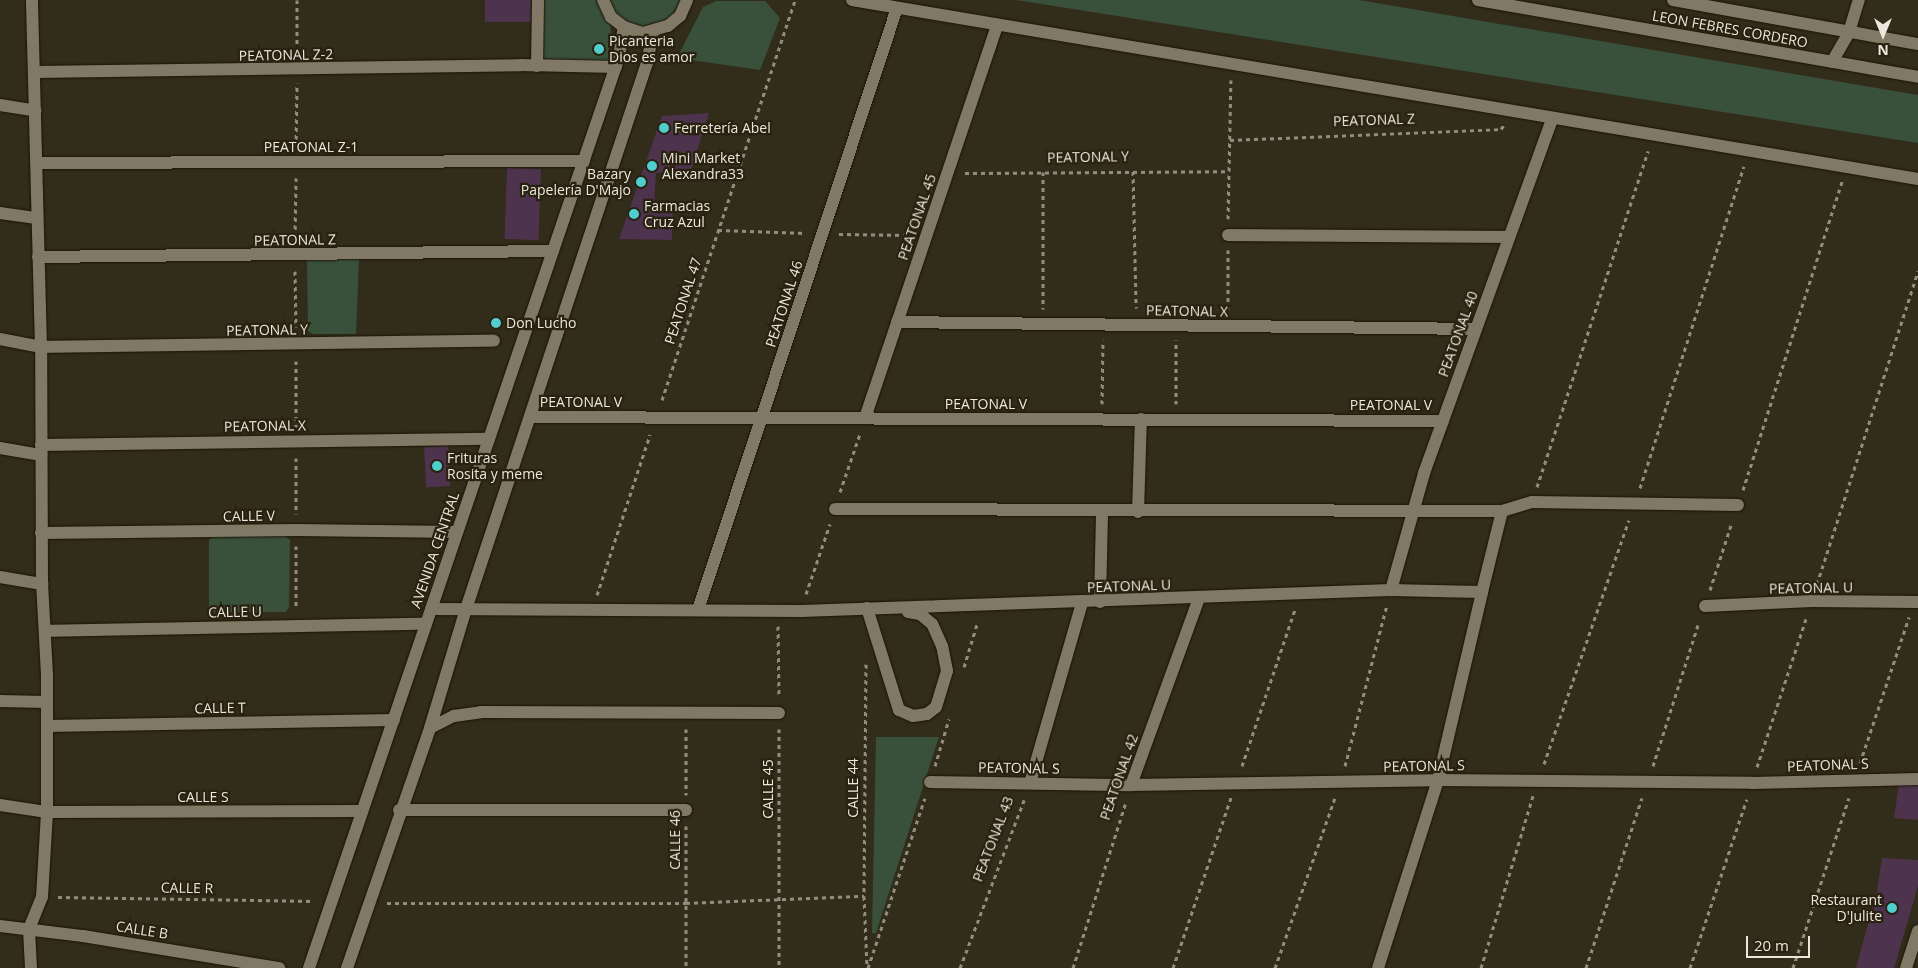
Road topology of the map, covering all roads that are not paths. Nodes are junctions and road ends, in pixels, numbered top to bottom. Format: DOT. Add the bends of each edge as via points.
graph roads {
  1 [pos="32,0"];
  2 [pos="538,0"];
  3 [pos="603,0"];
  4 [pos="688,0"];
  5 [pos="852,0"];
  6 [pos="1478,0"];
  7 [pos="1673,0"];
  8 [pos="1859,0"];
  9 [pos="1695,2"];
  10 [pos="898,8"];
  11 [pos="997,25"];
  12 [pos="624,27"];
  13 [pos="653,32"];
  14 [pos="1849,32"];
  15 [pos="1918,44"];
  16 [pos="1832,62"];
  17 [pos="537,66"];
  18 [pos="616,67"];
  19 [pos="35,72"];
  20 [pos="1918,77"];
  21 [pos="0,104"];
  22 [pos="36,111"];
  23 [pos="1552,120"];
  24 [pos="584,161"];
  25 [pos="37,164"];
  26 [pos="1918,179"];
  27 [pos="0,214"];
  28 [pos="37,218"];
  29 [pos="1228,235"];
  30 [pos="1510,237"];
  31 [pos="553,251"];
  32 [pos="38,258"];
  33 [pos="897,322"];
  34 [pos="1476,329"];
  35 [pos="0,339"];
  36 [pos="494,341"];
  37 [pos="41,347"];
  38 [pos="530,417"];
  39 [pos="762,418"];
  40 [pos="865,418"];
  41 [pos="1141,419"];
  42 [pos="1443,421"];
  43 [pos="488,439"];
  44 [pos="0,448"];
  45 [pos="41,450"];
  46 [pos="1738,505"];
  47 [pos="835,509"];
  48 [pos="1412,510"];
  49 [pos="1502,511"];
  50 [pos="1102,512"];
  51 [pos="1138,512"];
  52 [pos="457,532"];
  53 [pos="41,534"];
  54 [pos="0,578"];
  55 [pos="42,584"];
  56 [pos="1391,590"];
  57 [pos="1482,592"];
  58 [pos="1199,598"];
  59 [pos="1100,602"];
  60 [pos="1918,602"];
  61 [pos="1082,603"];
  62 [pos="1705,606"];
  63 [pos="431,609"];
  64 [pos="466,609"];
  65 [pos="698,610"];
  66 [pos="869,610"];
  67 [pos="426,624"];
  68 [pos="45,631"];
  69 [pos="0,701"];
  70 [pos="47,702"];
  71 [pos="779,713"];
  72 [pos="394,720"];
  73 [pos="47,726"];
  74 [pos="430,728"];
  75 [pos="1918,779"];
  76 [pos="1438,780"];
  77 [pos="930,782"];
  78 [pos="1030,783"];
  79 [pos="1131,785"];
  80 [pos="0,805"];
  81 [pos="399,810"];
  82 [pos="686,810"];
  83 [pos="360,811"];
  84 [pos="47,812"];
  85 [pos="0,926"];
  86 [pos="28,929"];
  87 [pos="1918,931"];
  88 [pos="31,968"];
  89 [pos="279,968"];
  90 [pos="309,968"];
  91 [pos="347,968"];
  92 [pos="1378,968"];
  93 [pos="1906,968"];
  1 -- 19 [label="street"];
  2 -- 17 [label="street"];
  3 -- 12 [label="street" via="611,17"];
  4 -- 13 [label="street" via="680,16"];
  5 -- 10 [label="street"];
  6 -- 16 [label="street, LEON FEBRES CORDERO"];
  7 -- 9 [label="street, LEON FEBRES CORDERO"];
  8 -- 14 [label="street"];
  9 -- 14 [label="street, LEON FEBRES CORDERO"];
  10 -- 11 [label="street"];
  10 -- 39 [label="street, PEATONAL 46"];
  11 -- 23 [label="street"];
  11 -- 33 [label="street, PEATONAL 45"];
  12 -- 13 [label="street"];
  12 -- 18 [label="street, AVENIDA CENTRAL"];
  13 -- 38 [label="street" via="647,63"];
  14 -- 15 [label="street, LEON FEBRES CORDERO"];
  14 -- 16 [label="street"];
  16 -- 20 [label="street, LEON FEBRES CORDERO"];
  17 -- 18 [label="street, PEATONAL Z-2"];
  17 -- 19 [label="street, PEATONAL Z-2"];
  18 -- 24 [label="street, AVENIDA CENTRAL"];
  19 -- 22 [label="street"];
  21 -- 22 [label="street"];
  22 -- 25 [label="street"];
  23 -- 26 [label="street"];
  23 -- 30 [label="street, PEATONAL 40"];
  24 -- 25 [label="street, PEATONAL Z-1"];
  24 -- 31 [label="street, AVENIDA CENTRAL"];
  25 -- 28 [label="street"];
  27 -- 28 [label="street"];
  28 -- 32 [label="street"];
  29 -- 30 [label="street"];
  30 -- 34 [label="street, PEATONAL 40"];
  31 -- 32 [label="street, PEATONAL Z"];
  31 -- 43 [label="street, AVENIDA CENTRAL"];
  32 -- 37 [label="street"];
  33 -- 34 [label="street, PEATONAL X"];
  33 -- 40 [label="street, PEATONAL 45"];
  34 -- 42 [label="street, PEATONAL 40"];
  35 -- 37 [label="street, PEATONAL Y"];
  36 -- 37 [label="street, PEATONAL Y"];
  37 -- 45 [label="street"];
  38 -- 39 [label="street, PEATONAL V"];
  38 -- 64 [label="street"];
  39 -- 40 [label="street, PEATONAL V"];
  39 -- 65 [label="street, PEATONAL 46"];
  40 -- 41 [label="street, PEATONAL V"];
  41 -- 42 [label="street, PEATONAL V"];
  41 -- 51 [label="street"];
  42 -- 48 [label="street, PEATONAL 40"];
  43 -- 45 [label="street, PEATONAL X" via="296,441"];
  43 -- 52 [label="street, AVENIDA CENTRAL"];
  44 -- 45 [label="street, PEATONAL X"];
  45 -- 53 [label="street"];
  46 -- 49 [label="street" via="1532,502"];
  47 -- 50 [label="street"];
  48 -- 49 [label="street"];
  48 -- 51 [label="street"];
  48 -- 56 [label="street, PEATONAL 40"];
  49 -- 57 [label="street"];
  50 -- 51 [label="street"];
  50 -- 59 [label="street"];
  52 -- 53 [label="street, CALLE V" via="296,530"];
  52 -- 63 [label="street, AVENIDA CENTRAL"];
  53 -- 55 [label="street"];
  54 -- 55 [label="street"];
  55 -- 68 [label="street"];
  56 -- 57 [label="street, PEATONAL U"];
  56 -- 58 [label="street, PEATONAL U"];
  57 -- 76 [label="street"];
  58 -- 59 [label="street, PEATONAL U"];
  58 -- 79 [label="street, PEATONAL 42"];
  59 -- 61 [label="street, PEATONAL U"];
  60 -- 62 [label="street, PEATONAL U" via="1812,601"];
  61 -- 66 [label="street, PEATONAL U"];
  61 -- 78 [label="street"];
  63 -- 64 [label="street"];
  63 -- 67 [label="street, AVENIDA CENTRAL"];
  64 -- 65 [label="street"];
  64 -- 74 [label="street"];
  65 -- 66 [label="street"];
  66 -- 66 [label="street" via="898,710 913,716 927,714 936,707 947,671 942,646 932,624 920,614"];
  67 -- 68 [label="street, CALLE U"];
  67 -- 72 [label="street, AVENIDA CENTRAL"];
  68 -- 70 [label="street"];
  69 -- 70 [label="street"];
  70 -- 73 [label="street"];
  71 -- 74 [label="street" via="481,712 454,716"];
  72 -- 73 [label="street, CALLE T"];
  72 -- 83 [label="street, AVENIDA CENTRAL"];
  73 -- 84 [label="street"];
  74 -- 81 [label="street"];
  75 -- 76 [label="street, PEATONAL S"];
  76 -- 79 [label="street, PEATONAL S"];
  76 -- 92 [label="street"];
  77 -- 78 [label="street, PEATONAL S"];
  78 -- 79 [label="street, PEATONAL S"];
  80 -- 84 [label="street, CALLE S"];
  81 -- 82 [label="street"];
  81 -- 91 [label="street"];
  83 -- 84 [label="street, CALLE S"];
  83 -- 90 [label="street, AVENIDA CENTRAL"];
  84 -- 86 [label="street" via="42,897"];
  85 -- 86 [label="street, CALLE B"];
  86 -- 88 [label="street"];
  86 -- 89 [label="street, CALLE B"];
  87 -- 93 [label="street"];
}
